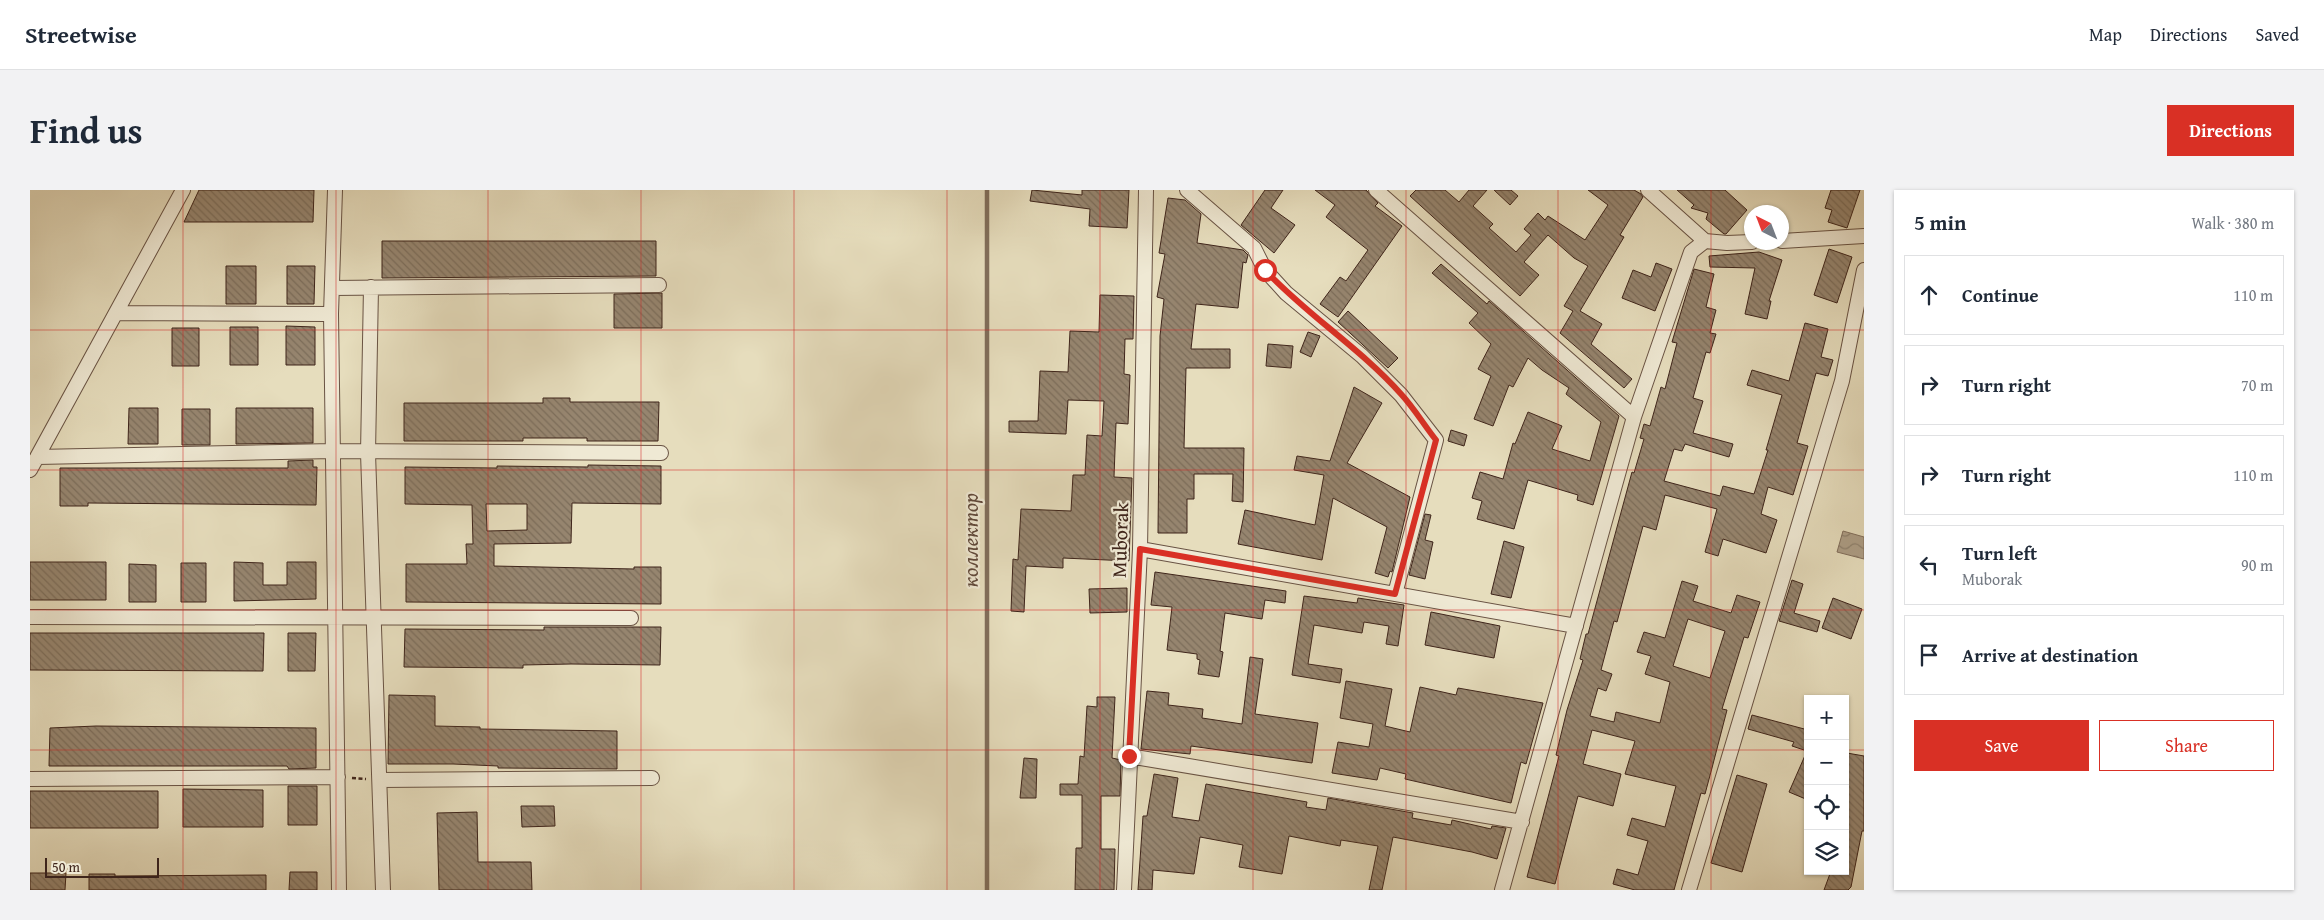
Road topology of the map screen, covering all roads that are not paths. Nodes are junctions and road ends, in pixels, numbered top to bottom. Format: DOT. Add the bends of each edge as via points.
graph roads {
  1 [pos="183,190"];
  2 [pos="335,190"];
  3 [pos="1146,190"];
  4 [pos="1187,190"];
  5 [pos="1376,190"];
  6 [pos="1648,190"];
  7 [pos="1864,236"];
  8 [pos="1705,241"];
  9 [pos="1789,241"];
  10 [pos="1744,242"];
  11 [pos="1864,270"];
  12 [pos="659,285"];
  13 [pos="372,286"];
  14 [pos="332,288"];
  15 [pos="118,313"];
  16 [pos="332,314"];
  17 [pos="1634,418"];
  18 [pos="334,451"];
  19 [pos="368,453"];
  20 [pos="661,453"];
  21 [pos="37,457"];
  22 [pos="30,470"];
  23 [pos="1140,549"];
  24 [pos="1395,594"];
  25 [pos="30,616"];
  26 [pos="336,616"];
  27 [pos="374,617"];
  28 [pos="632,618"];
  29 [pos="1576,626"];
  30 [pos="1129,756"];
  31 [pos="338,777"];
  32 [pos="652,778"];
  33 [pos="30,779"];
  34 [pos="380,780"];
  35 [pos="1522,822"];
  36 [pos="339,890"];
  37 [pos="383,890"];
  38 [pos="1124,890"];
  39 [pos="1502,890"];
  40 [pos="1689,890"];
  1 -- 15 [label="street"];
  2 -- 14 [label="street"];
  3 -- 23 [label="street, Muborak"];
  4 -- 24 [label="street" via="1254,248 1265,270 1286,293 1362,356 1401,395 1436,440"];
  5 -- 17 [label="street"];
  6 -- 8 [label="street"];
  7 -- 9 [label="street"];
  8 -- 10 [label="street"];
  8 -- 17 [label="street" via="1691,252"];
  11 -- 40 [label="street" via="1842,381"];
  12 -- 13 [label="street"];
  13 -- 14 [label="street"];
  13 -- 19 [label="street"];
  14 -- 16 [label="street"];
  15 -- 16 [label="street"];
  15 -- 21 [label="street"];
  16 -- 18 [label="street"];
  17 -- 29 [label="street"];
  18 -- 19 [label="street"];
  18 -- 21 [label="street"];
  18 -- 26 [label="street"];
  19 -- 20 [label="street"];
  19 -- 27 [label="street"];
  21 -- 22 [label="street"];
  23 -- 24 [label="street"];
  23 -- 30 [label="street, Muborak"];
  24 -- 29 [label="street"];
  25 -- 26 [label="street"];
  26 -- 27 [label="street"];
  26 -- 31 [label="street"];
  27 -- 28 [label="street"];
  27 -- 34 [label="street"];
  29 -- 35 [label="street"];
  30 -- 35 [label="street"];
  30 -- 38 [label="street, Muborak"];
  31 -- 33 [label="street"];
  31 -- 36 [label="street"];
  32 -- 34 [label="street"];
  34 -- 37 [label="street"];
  35 -- 39 [label="street"];
}
